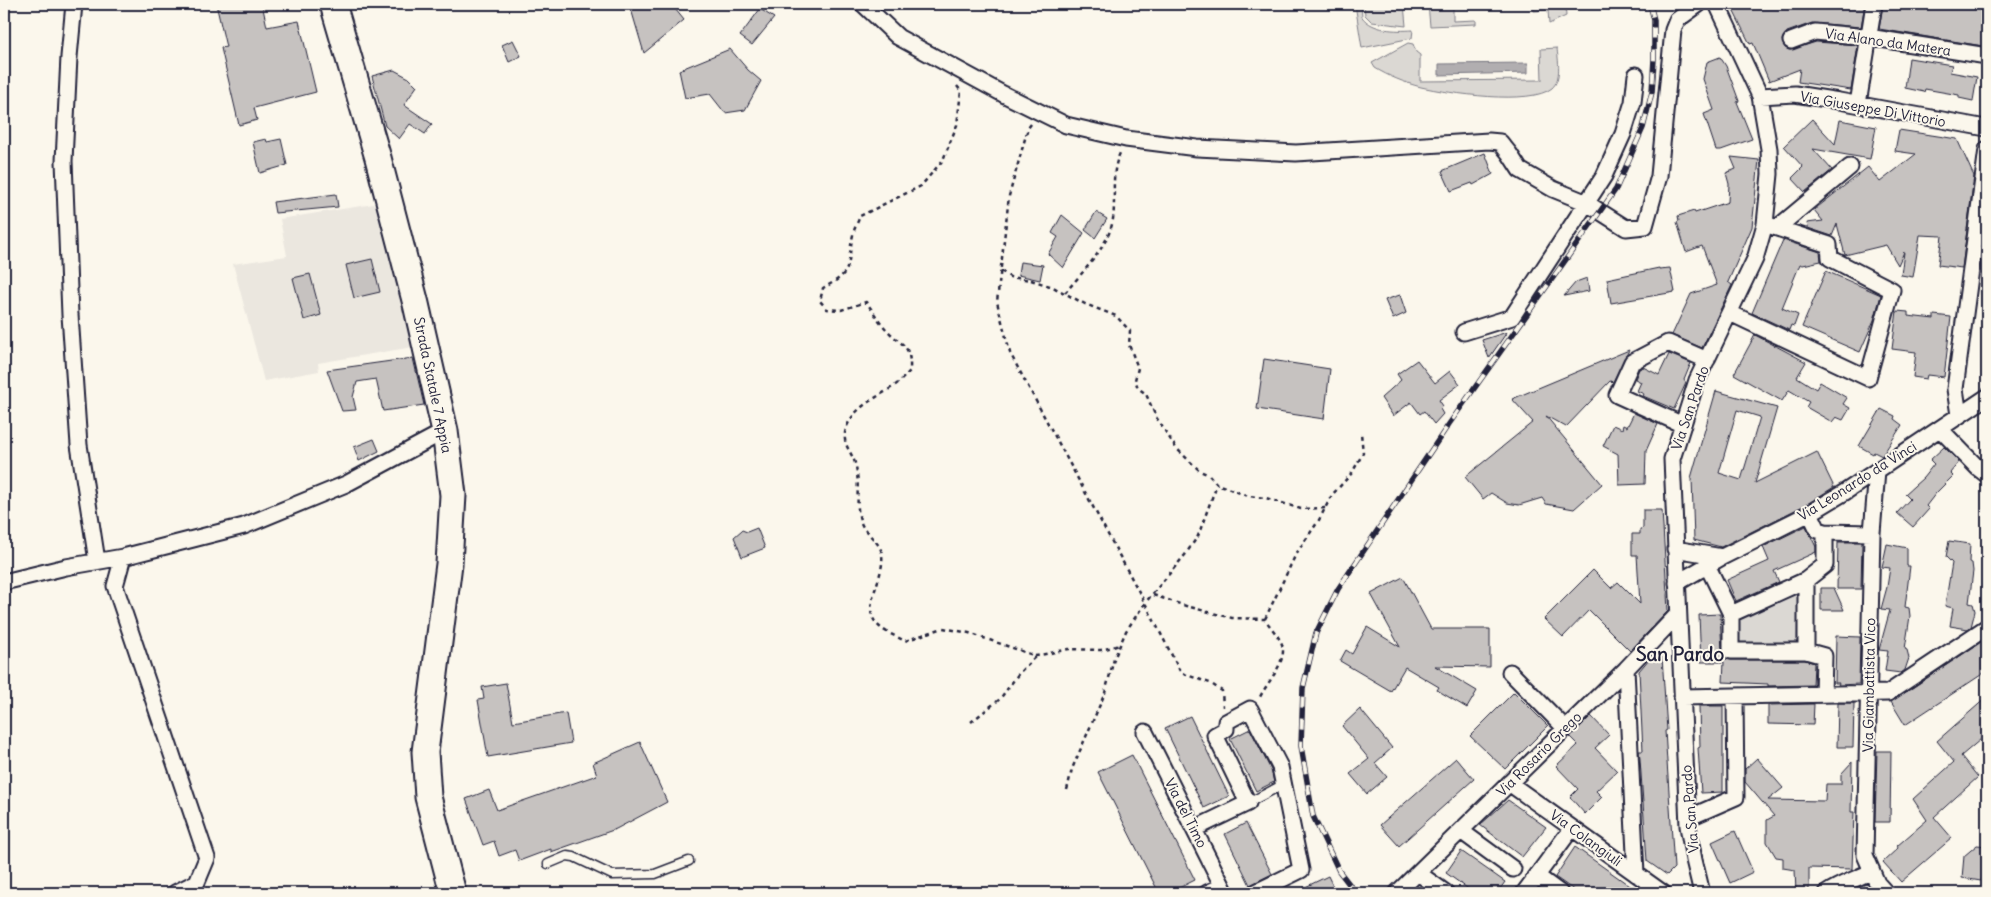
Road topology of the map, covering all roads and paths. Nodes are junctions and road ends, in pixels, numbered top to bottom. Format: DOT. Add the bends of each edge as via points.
graph roads {
  1 [pos="74,4"];
  2 [pos="332,4"];
  3 [pos="862,4"];
  4 [pos="1699,4"];
  5 [pos="1717,4"];
  6 [pos="1874,4"];
  7 [pos="1868,37"];
  8 [pos="1791,41"];
  9 [pos="1987,56"];
  10 [pos="958,70"];
  11 [pos="1636,75"];
  12 [pos="1760,96"];
  13 [pos="1858,104"];
  14 [pos="1039,112"];
  15 [pos="1987,126"];
  16 [pos="1126,139"];
  17 [pos="1987,149"];
  18 [pos="1850,167"];
  19 [pos="1585,202"];
  20 [pos="1771,226"];
  21 [pos="1001,271"];
  22 [pos="1065,294"];
  23 [pos="1730,313"];
  24 [pos="1464,332"];
  25 [pos="1707,360"];
  26 [pos="1987,397"];
  27 [pos="1959,415"];
  28 [pos="1683,425"];
  29 [pos="1940,429"];
  30 [pos="446,431"];
  31 [pos="1362,433"];
  32 [pos="1877,471"];
  33 [pos="1987,475"];
  34 [pos="1217,484"];
  35 [pos="1326,508"];
  36 [pos="1810,513"];
  37 [pos="1825,532"];
  38 [pos="1872,533"];
  39 [pos="1675,549"];
  40 [pos="123,557"];
  41 [pos="1722,557"];
  42 [pos="98,561"];
  43 [pos="1707,566"];
  44 [pos="1806,580"];
  45 [pos="4,582"];
  46 [pos="1677,583"];
  47 [pos="1153,594"];
  48 [pos="1145,603"];
  49 [pos="1678,614"];
  50 [pos="1731,614"];
  51 [pos="1265,620"];
  52 [pos="1987,627"];
  53 [pos="1120,645"];
  54 [pos="1806,651"];
  55 [pos="1036,656"];
  56 [pos="1626,669"];
  57 [pos="1510,672"];
  58 [pos="1824,694"];
  59 [pos="1869,694"];
  60 [pos="1735,696"];
  61 [pos="1682,697"];
  62 [pos="1253,714"];
  63 [pos="1229,720"];
  64 [pos="971,722"];
  65 [pos="1565,728"];
  66 [pos="1145,732"];
  67 [pos="1509,783"];
  68 [pos="1284,784"];
  69 [pos="1067,790"];
  70 [pos="1248,803"];
  71 [pos="1688,818"];
  72 [pos="1572,828"];
  73 [pos="1194,829"];
  74 [pos="1461,831"];
  75 [pos="689,861"];
  76 [pos="548,864"];
  77 [pos="1513,869"];
  78 [pos="1872,871"];
  79 [pos="1418,873"];
  80 [pos="1636,874"];
  81 [pos="1537,876"];
  82 [pos="1224,889"];
  83 [pos="175,893"];
  84 [pos="452,893"];
  85 [pos="1207,893"];
  86 [pos="1254,893"];
  87 [pos="1397,893"];
  88 [pos="1446,893"];
  89 [pos="1524,893"];
  90 [pos="1560,893"];
  91 [pos="1663,893"];
  92 [pos="1702,893"];
  93 [pos="1826,893"];
  94 [pos="1886,893"];
  1 -- 42 [label="street" via="64,161 69,286 79,445"];
  2 -- 30 [label="main road, Strada Statale 7 Appia" via="378,158"];
  3 -- 10 [label="street" via="898,37"];
  4 -- 19 [label="street" via="1677,20 1673,30 1659,176 1645,226 1626,228"];
  5 -- 12 [label="street, Via San Pardo"];
  6 -- 7 [label="street"];
  7 -- 8 [label="street, Via Alano da Matera" via="1815,32"];
  7 -- 9 [label="street, Via Alano da Matera"];
  7 -- 13 [label="street"];
  10 -- 14 [label="street"];
  10 -- 55 [label="path" via="953,81 961,91 957,125 943,160 921,186 860,216 853,234 850,265 837,281 823,288 820,301 827,309 841,310 866,302 887,331 904,344 911,359 910,371 896,385 859,408 847,425 845,445 855,462 857,509 862,525 880,548 882,558 881,574 870,608 873,620 882,630 905,640 943,628 969,633"];
  11 -- 19 [label="street" via="1633,102 1623,134 1604,176"];
  12 -- 13 [label="street, Via Giuseppe Di Vittorio" via="1795,94"];
  12 -- 20 [label="street, Via San Pardo" via="1769,149"];
  13 -- 15 [label="street, Via Giuseppe Di Vittorio"];
  14 -- 16 [label="street" via="1066,126"];
  14 -- 21 [label="path" via="1028,128 1009,196"];
  16 -- 19 [label="street" via="1197,148 1296,153 1500,142 1520,170"];
  16 -- 22 [label="path" via="1118,156 1113,220 1103,245"];
  17 -- 27 [label="street" via="1954,389"];
  18 -- 20 [label="street"];
  19 -- 24 [label="street" via="1512,317"];
  20 -- 23 [label="street, Via San Pardo"];
  20 -- 23 [label="street" via="1829,245 1830,258 1892,290 1868,378"];
  21 -- 22 [label="path" via="1010,277 1031,280"];
  21 -- 48 [label="path" via="997,302 1010,353"];
  22 -- 34 [label="path" via="1116,316 1130,331 1129,345 1138,368 1135,380 1138,388 1146,394 1176,448"];
  23 -- 25 [label="street, Via San Pardo"];
  25 -- 28 [label="street, Via San Pardo"];
  25 -- 28 [label="street" via="1668,343 1632,362 1617,395"];
  26 -- 27 [label="street, Via Leonardo da Vinci"];
  27 -- 29 [label="street, Via Leonardo da Vinci"];
  28 -- 39 [label="street, Via San Pardo" via="1672,459"];
  29 -- 32 [label="street, Via Leonardo da Vinci"];
  29 -- 33 [label="street"];
  30 -- 40 [label="street" via="346,484 244,526"];
  30 -- 84 [label="main road, Strada Statale 7 Appia" via="452,495 449,564 425,752 428,797"];
  31 -- 35 [label="path" via="1363,453"];
  32 -- 36 [label="street, Via Leonardo da Vinci"];
  32 -- 38 [label="street, Via Giambattista Vico"];
  34 -- 35 [label="path" via="1248,496 1301,509"];
  34 -- 47 [label="path" via="1198,536"];
  35 -- 51 [label="path" via="1296,554"];
  36 -- 37 [label="street" via="1818,530"];
  36 -- 41 [label="street, Via Leonardo da Vinci"];
  37 -- 38 [label="street"];
  37 -- 44 [label="street" via="1825,565"];
  38 -- 59 [label="street, Via Giambattista Vico"];
  39 -- 41 [label="street"];
  39 -- 46 [label="street, Via San Pardo"];
  40 -- 42 [label="street"];
  40 -- 83 [label="street" via="115,586 207,858 197,882"];
  41 -- 43 [label="street, Via Leonardo da Vinci"];
  42 -- 45 [label="street"];
  43 -- 46 [label="street, Via Leonardo da Vinci"];
  43 -- 50 [label="street"];
  44 -- 50 [label="street"];
  44 -- 54 [label="street"];
  46 -- 49 [label="street, Via San Pardo"];
  47 -- 48 [label="path"];
  47 -- 51 [label="path" via="1232,618"];
  48 -- 53 [label="path"];
  48 -- 63 [label="path" via="1181,674 1210,683 1222,691 1222,704"];
  49 -- 56 [label="street, Via Rosario Grego"];
  49 -- 61 [label="street, Via San Pardo"];
  50 -- 54 [label="street" via="1731,651"];
  51 -- 62 [label="path" via="1282,644 1283,661 1264,688"];
  52 -- 59 [label="street" via="1888,693"];
  53 -- 55 [label="path" via="1101,650 1069,649"];
  53 -- 69 [label="path"];
  54 -- 58 [label="street" via="1824,656"];
  55 -- 64 [label="path" via="1000,699"];
  56 -- 65 [label="street, Via Rosario Grego"];
  56 -- 80 [label="street"];
  57 -- 65 [label="street"];
  58 -- 59 [label="street"];
  58 -- 60 [label="street"];
  59 -- 78 [label="street, Via Giambattista Vico" via="1865,855"];
  60 -- 61 [label="street"];
  60 -- 71 [label="street" via="1736,797"];
  61 -- 71 [label="street, Via San Pardo"];
  62 -- 63 [label="street" via="1250,709"];
  62 -- 68 [label="street" via="1280,767"];
  63 -- 70 [label="street" via="1226,729 1216,735"];
  65 -- 67 [label="street, Via Rosario Grego"];
  66 -- 73 [label="street, Via del Timo"];
  67 -- 72 [label="street, Via Colangiuli"];
  67 -- 74 [label="street, Via Rosario Grego"];
  68 -- 70 [label="lane"];
  68 -- 86 [label="street" via="1300,870"];
  70 -- 73 [label="street"];
  71 -- 92 [label="street, Via San Pardo"];
  72 -- 80 [label="street, Via Colangiuli"];
  72 -- 81 [label="street"];
  73 -- 82 [label="street, Via del Timo"];
  74 -- 77 [label="street"];
  74 -- 79 [label="street, Via Rosario Grego"];
  75 -- 76 [label="lane" via="655,874 624,875 612,875 574,857 567,856"];
  78 -- 93 [label="street"];
  78 -- 94 [label="street, Via Giambattista Vico"];
  79 -- 87 [label="street, Via Rosario Grego"];
  79 -- 88 [label="street"];
  80 -- 91 [label="street, Via Colangiuli"];
  81 -- 89 [label="street"];
  81 -- 90 [label="street"];
  82 -- 85 [label="street"];
}
